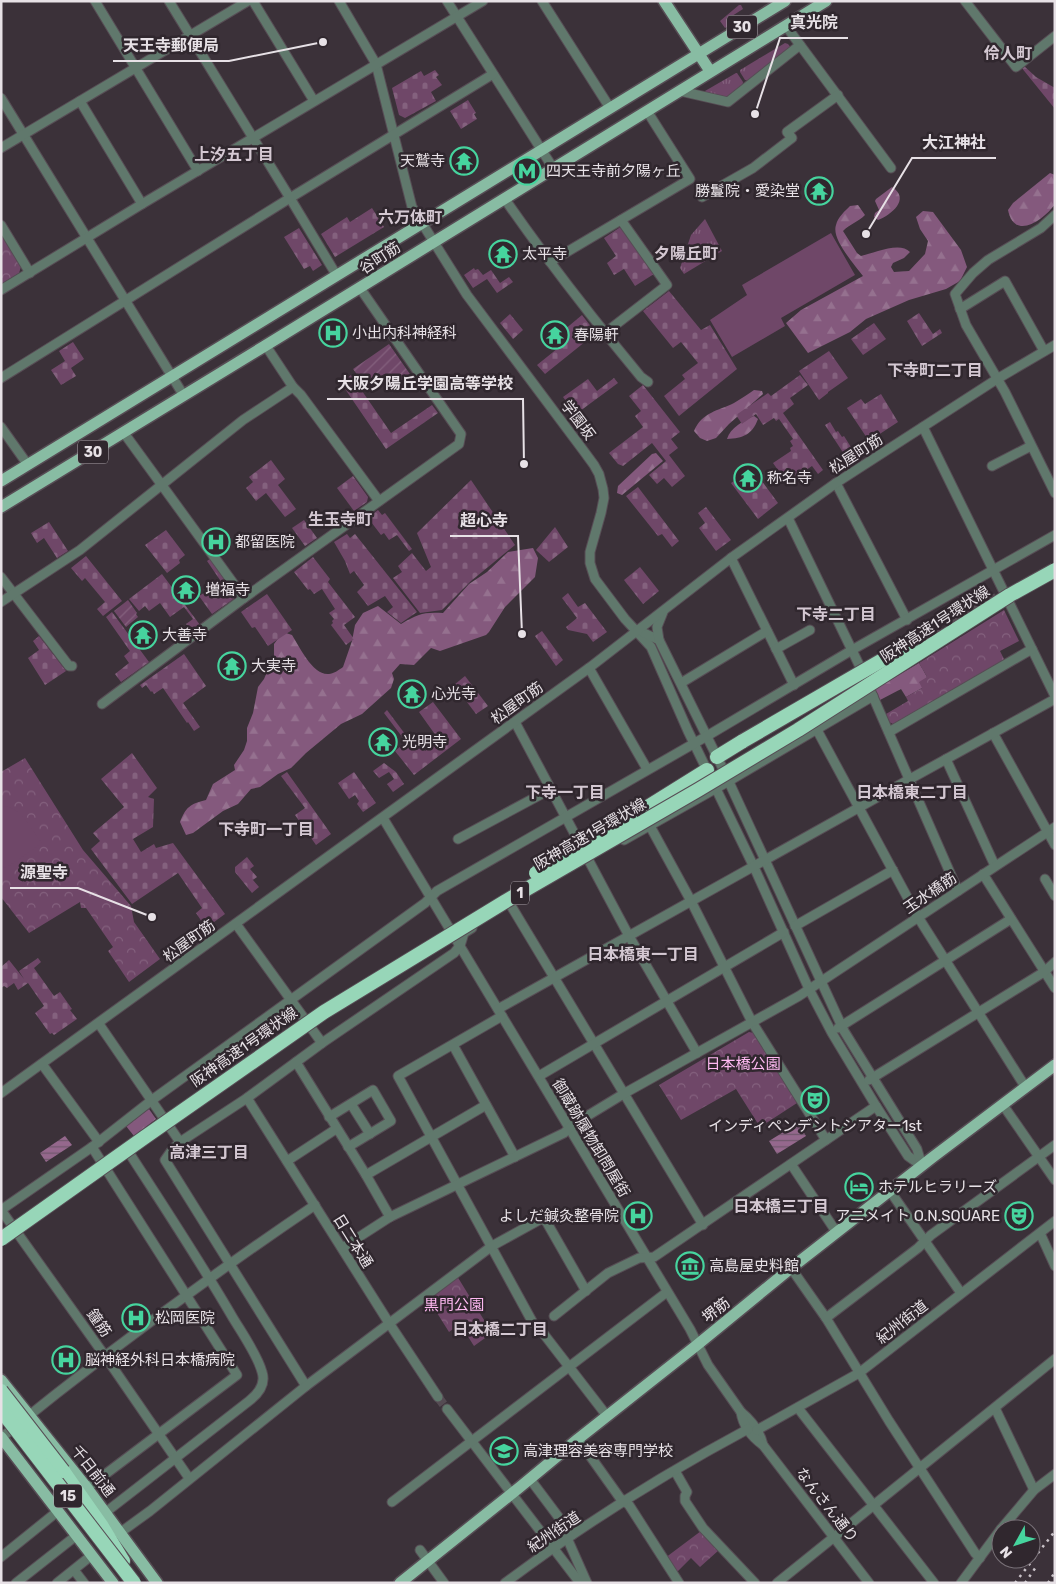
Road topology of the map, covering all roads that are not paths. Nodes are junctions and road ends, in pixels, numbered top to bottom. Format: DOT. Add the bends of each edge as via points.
graph roads {
  1 [pos="95,1"];
  2 [pos="169,1"];
  3 [pos="248,1"];
  4 [pos="254,1"];
  5 [pos="339,1"];
  6 [pos="447,1"];
  7 [pos="483,1"];
  8 [pos="542,1"];
  9 [pos="664,1"];
  10 [pos="785,1"];
  11 [pos="826,1"];
  12 [pos="965,1"];
  13 [pos="769,6"];
  14 [pos="456,16"];
  15 [pos="786,26"];
  16 [pos="190,35"];
  17 [pos="1055,36"];
  18 [pos="800,45"];
  19 [pos="699,54"];
  20 [pos="376,64"];
  21 [pos="136,68"];
  22 [pos="710,72"];
  23 [pos="493,74"];
  24 [pos="680,91"];
  25 [pos="838,95"];
  26 [pos="1,98"];
  27 [pos="80,100"];
  28 [pos="314,101"];
  29 [pos="610,108"];
  30 [pos="648,111"];
  31 [pos="394,134"];
  32 [pos="23,135"];
  33 [pos="254,138"];
  34 [pos="1,148"];
  35 [pos="542,150"];
  36 [pos="553,168"];
  37 [pos="891,168"];
  38 [pos="198,171"];
  39 [pos="702,197"];
  40 [pos="290,198"];
  41 [pos="504,198"];
  42 [pos="142,204"];
  43 [pos="1055,215"];
  44 [pos="621,220"];
  45 [pos="423,224"];
  46 [pos="1,226"];
  47 [pos="87,238"];
  48 [pos="434,242"];
  49 [pos="550,262"];
  50 [pos="30,273"];
  51 [pos="337,276"];
  52 [pos="360,288"];
  53 [pos="1,290"];
  54 [pos="125,301"];
  55 [pos="960,309"];
  56 [pos="605,333"];
  57 [pos="1055,344"];
  58 [pos="266,346"];
  59 [pos="1044,351"];
  60 [pos="172,377"];
  61 [pos="1,378"];
  62 [pos="997,380"];
  63 [pos="648,382"];
  64 [pos="293,387"];
  65 [pos="184,396"];
  66 [pos="923,427"];
  67 [pos="1,428"];
  68 [pos="124,433"];
  69 [pos="1031,446"];
  70 [pos="28,465"];
  71 [pos="992,466"];
  72 [pos="1,481"];
  73 [pos="836,483"];
  74 [pos="162,486"];
  75 [pos="1055,493"];
  76 [pos="379,501"];
  77 [pos="1,508"];
  78 [pos="788,518"];
  79 [pos="1055,535"];
  80 [pos="731,558"];
  81 [pos="1055,570"];
  82 [pos="993,571"];
  83 [pos="1,577"];
  84 [pos="14,594"];
  85 [pos="244,598"];
  86 [pos="1,602"];
  87 [pos="663,611"];
  88 [pos="907,620"];
  89 [pos="637,630"];
  90 [pos="810,630"];
  91 [pos="767,631"];
  92 [pos="659,640"];
  93 [pos="910,644"];
  94 [pos="776,649"];
  95 [pos="1032,649"];
  96 [pos="852,650"];
  97 [pos="72,666"];
  98 [pos="589,668"];
  99 [pos="681,683"];
  100 [pos="794,685"];
  101 [pos="873,696"];
  102 [pos="1055,698"];
  103 [pos="102,704"];
  104 [pos="514,722"];
  105 [pos="817,730"];
  106 [pos="889,732"];
  107 [pos="992,733"];
  108 [pos="707,736"];
  109 [pos="694,743"];
  110 [pos="717,757"];
  111 [pos="946,758"];
  112 [pos="647,769"];
  113 [pos="707,770"];
  114 [pos="910,779"];
  115 [pos="729,781"];
  116 [pos="716,788"];
  117 [pos="551,789"];
  118 [pos="859,807"];
  119 [pos="565,817"];
  120 [pos="383,818"];
  121 [pos="650,826"];
  122 [pos="1051,829"];
  123 [pos="458,839"];
  124 [pos="1055,845"];
  125 [pos="588,860"];
  126 [pos="766,860"];
  127 [pos="754,866"];
  128 [pos="995,866"];
  129 [pos="892,870"];
  130 [pos="983,874"];
  131 [pos="1045,879"];
  132 [pos="958,891"];
  133 [pos="1055,896"];
  134 [pos="431,898"];
  135 [pos="691,901"];
  136 [pos="510,904"];
  137 [pos="918,917"];
  138 [pos="1011,919"];
  139 [pos="236,924"];
  140 [pos="796,926"];
  141 [pos="784,932"];
  142 [pos="629,936"];
  143 [pos="460,946"];
  144 [pos="945,960"];
  145 [pos="1055,962"];
  146 [pos="724,968"];
  147 [pos="1044,972"];
  148 [pos="554,977"];
  149 [pos="821,982"];
  150 [pos="1055,988"];
  151 [pos="809,989"];
  152 [pos="290,1000"];
  153 [pos="667,1001"];
  154 [pos="324,1012"];
  155 [pos="500,1012"];
  156 [pos="978,1013"];
  157 [pos="752,1022"];
  158 [pos="99,1024"];
  159 [pos="842,1026"];
  160 [pos="832,1033"];
  161 [pos="322,1043"];
  162 [pos="594,1043"];
  163 [pos="453,1045"];
  164 [pos="697,1053"];
  165 [pos="296,1062"];
  166 [pos="42,1064"];
  167 [pos="1055,1065"];
  168 [pos="539,1076"];
  169 [pos="872,1078"];
  170 [pos="863,1085"];
  171 [pos="1026,1088"];
  172 [pos="1,1094"];
  173 [pos="625,1094"];
  174 [pos="247,1098"];
  175 [pos="152,1100"];
  176 [pos="351,1104"];
  177 [pos="486,1105"];
  178 [pos="1003,1105"];
  179 [pos="876,1106"];
  180 [pos="329,1117"];
  181 [pos="167,1123"];
  182 [pos="336,1129"];
  183 [pos="569,1129"];
  184 [pos="370,1134"];
  185 [pos="431,1137"];
  186 [pos="826,1140"];
  187 [pos="180,1142"];
  188 [pos="96,1145"];
  189 [pos="1055,1145"];
  190 [pos="348,1148"];
  191 [pos="1039,1156"];
  192 [pos="515,1157"];
  193 [pos="287,1161"];
  194 [pos="791,1164"];
  195 [pos="922,1166"];
  196 [pos="366,1175"];
  197 [pos="1055,1180"];
  198 [pos="458,1184"];
  199 [pos="890,1191"];
  200 [pos="315,1205"];
  201 [pos="1,1210"];
  202 [pos="390,1217"];
  203 [pos="1055,1221"];
  204 [pos="703,1224"];
  205 [pos="836,1233"];
  206 [pos="1040,1233"];
  207 [pos="1,1240"];
  208 [pos="924,1241"];
  209 [pos="492,1246"];
  210 [pos="342,1248"];
  211 [pos="646,1257"];
  212 [pos="229,1264"];
  213 [pos="1055,1266"];
  214 [pos="791,1268"];
  215 [pos="210,1278"];
  216 [pos="586,1291"];
  217 [pos="667,1292"];
  218 [pos="961,1294"];
  219 [pos="187,1296"];
  220 [pos="554,1316"];
  221 [pos="826,1318"];
  222 [pos="389,1323"];
  223 [pos="533,1323"];
  224 [pos="543,1332"];
  225 [pos="697,1345"];
  226 [pos="105,1356"];
  227 [pos="1055,1359"];
  228 [pos="569,1366"];
  229 [pos="859,1373"];
  230 [pos="1,1380"];
  231 [pos="306,1386"];
  232 [pos="1,1391"];
  233 [pos="438,1397"];
  234 [pos="798,1408"];
  235 [pos="994,1408"];
  236 [pos="447,1409"];
  237 [pos="1,1410"];
  238 [pos="29,1415"];
  239 [pos="607,1416"];
  240 [pos="753,1430"];
  241 [pos="158,1434"];
  242 [pos="1,1437"];
  243 [pos="578,1439"];
  244 [pos="472,1442"];
  245 [pos="175,1458"];
  246 [pos="920,1468"];
  247 [pos="675,1471"];
  248 [pos="1055,1474"];
  249 [pos="189,1478"];
  250 [pos="530,1479"];
  251 [pos="88,1488"];
  252 [pos="1034,1490"];
  253 [pos="512,1494"];
  254 [pos="625,1501"];
  255 [pos="392,1502"];
  256 [pos="874,1505"];
  257 [pos="58,1511"];
  258 [pos="106,1512"];
  259 [pos="1009,1519"];
  260 [pos="121,1532"];
  261 [pos="77,1535"];
  262 [pos="570,1536"];
  263 [pos="834,1536"];
  264 [pos="991,1543"];
  265 [pos="553,1547"];
  266 [pos="420,1550"];
  267 [pos="92,1555"];
  268 [pos="1,1557"];
  269 [pos="980,1558"];
  270 [pos="427,1561"];
  271 [pos="74,1570"];
  272 [pos="16,1583"];
  273 [pos="58,1583"];
  274 [pos="84,1583"];
  275 [pos="113,1583"];
  276 [pos="135,1583"];
  277 [pos="157,1583"];
  278 [pos="400,1583"];
  279 [pos="444,1583"];
  280 [pos="505,1583"];
  281 [pos="580,1583"];
  282 [pos="587,1583"];
  283 [pos="679,1583"];
  284 [pos="755,1583"];
  285 [pos="777,1583"];
  286 [pos="869,1583"];
  287 [pos="934,1583"];
  288 [pos="961,1583"];
  1 -- 21 [label="street"];
  2 -- 16 [label="street"];
  3 -- 16 [label="street"];
  4 -- 28 [label="street"];
  5 -- 20 [label="street, 学園坂"];
  6 -- 14 [label="street"];
  7 -- 14 [label="street"];
  8 -- 29 [label="street"];
  9 -- 19 [label="main road"];
  10 -- 13 [label="main road, 谷町筋 / 30"];
  11 -- 15 [label="main road, 谷町筋 / 30"];
  12 -- 17 [label="street" via="1016,67"];
  13 -- 19 [label="main road, 谷町筋 / 30"];
  14 -- 20 [label="street"];
  14 -- 23 [label="street"];
  15 -- 18 [label="street"];
  15 -- 22 [label="main road, 谷町筋 / 30"];
  16 -- 21 [label="street"];
  16 -- 33 [label="street"];
  18 -- 24 [label="street" via="728,102"];
  18 -- 25 [label="street"];
  19 -- 22 [label="main road"];
  19 -- 29 [label="main road, 谷町筋 / 30"];
  20 -- 28 [label="street"];
  20 -- 31 [label="street, 学園坂"];
  21 -- 27 [label="street"];
  21 -- 38 [label="street"];
  22 -- 24 [label="main road, 谷町筋 / 30"];
  23 -- 31 [label="street"];
  23 -- 35 [label="street"];
  24 -- 30 [label="main road, 谷町筋 / 30"];
  25 -- 37 [label="street"];
  25 -- 39 [label="street" via="788,132 792,138 753,168"];
  26 -- 32 [label="street"];
  27 -- 32 [label="street"];
  27 -- 42 [label="street"];
  28 -- 33 [label="street"];
  29 -- 35 [label="main road, 谷町筋 / 30"];
  30 -- 36 [label="main road, 谷町筋 / 30"];
  30 -- 44 [label="street" via="690,179"];
  31 -- 40 [label="street"];
  31 -- 45 [label="street, 学園坂" via="412,207"];
  32 -- 34 [label="street"];
  32 -- 47 [label="street"];
  33 -- 38 [label="street"];
  33 -- 40 [label="street"];
  35 -- 36 [label="street"];
  35 -- 45 [label="main road, 谷町筋 / 30"];
  36 -- 41 [label="main road, 谷町筋 / 30"];
  38 -- 42 [label="street"];
  40 -- 51 [label="street"];
  40 -- 54 [label="street"];
  41 -- 48 [label="main road, 谷町筋 / 30"];
  41 -- 49 [label="street"];
  42 -- 47 [label="street"];
  43 -- 55 [label="street" via="972,274 955,294"];
  44 -- 49 [label="street"];
  44 -- 56 [label="street" via="667,285"];
  45 -- 48 [label="street, 学園坂"];
  45 -- 51 [label="main road, 谷町筋 / 30"];
  46 -- 50 [label="street"];
  47 -- 50 [label="street"];
  47 -- 54 [label="street"];
  48 -- 52 [label="main road, 谷町筋 / 30"];
  48 -- 89 [label="street, 学園坂" via="466,295 599,474 604,498 590,552 591,568 598,584"];
  49 -- 56 [label="street"];
  50 -- 53 [label="street"];
  51 -- 60 [label="main road, 谷町筋 / 30"];
  52 -- 58 [label="main road, 谷町筋 / 30"];
  52 -- 76 [label="street" via="461,434 459,444"];
  54 -- 60 [label="street"];
  54 -- 61 [label="street"];
  55 -- 59 [label="street" via="1005,281"];
  55 -- 62 [label="street"];
  56 -- 63 [label="street" via="641,378"];
  57 -- 59 [label="street, 松屋町筋"];
  58 -- 64 [label="street"];
  58 -- 65 [label="main road, 谷町筋 / 30"];
  59 -- 62 [label="street, 松屋町筋"];
  60 -- 65 [label="street"];
  60 -- 70 [label="main road, 谷町筋 / 30"];
  62 -- 66 [label="street, 松屋町筋"];
  62 -- 69 [label="street"];
  64 -- 74 [label="street" via="243,420"];
  64 -- 76 [label="street"];
  65 -- 68 [label="main road, 谷町筋 / 30"];
  66 -- 73 [label="street, 松屋町筋"];
  66 -- 82 [label="street"];
  67 -- 70 [label="street"];
  68 -- 74 [label="street"];
  68 -- 77 [label="main road, 谷町筋 / 30"];
  69 -- 71 [label="street"];
  69 -- 75 [label="street"];
  70 -- 72 [label="main road, 谷町筋 / 30"];
  73 -- 78 [label="street, 松屋町筋"];
  73 -- 88 [label="street"];
  74 -- 84 [label="street" via="80,550"];
  74 -- 85 [label="street"];
  76 -- 85 [label="street"];
  78 -- 80 [label="street, 松屋町筋"];
  78 -- 96 [label="street"];
  79 -- 82 [label="street"];
  80 -- 87 [label="street, 松屋町筋"];
  80 -- 91 [label="street"];
  81 -- 154 [label="highway, 阪神高速1号環状線 / 1, bridge" via="1010,595 798,730"];
  82 -- 88 [label="street"];
  82 -- 95 [label="street"];
  83 -- 84 [label="street"];
  84 -- 86 [label="street"];
  84 -- 97 [label="street" via="68,666"];
  85 -- 103 [label="street"];
  87 -- 89 [label="street, 松屋町筋"];
  87 -- 92 [label="street" via="657,627"];
  88 -- 96 [label="street"];
  89 -- 92 [label="street"];
  89 -- 98 [label="street, 松屋町筋"];
  89 -- 109 [label="street, 学園坂" via="651,647"];
  90 -- 94 [label="street"];
  91 -- 94 [label="street"];
  91 -- 99 [label="street"];
  92 -- 99 [label="street"];
  93 -- 110 [label="highway, bridge"];
  94 -- 100 [label="street"];
  95 -- 102 [label="street"];
  95 -- 106 [label="street"];
  96 -- 100 [label="street"];
  96 -- 101 [label="street"];
  98 -- 104 [label="street, 松屋町筋"];
  98 -- 112 [label="street"];
  99 -- 108 [label="street"];
  100 -- 108 [label="street"];
  101 -- 105 [label="street"];
  101 -- 106 [label="street"];
  102 -- 107 [label="street"];
  104 -- 117 [label="street"];
  104 -- 120 [label="street, 松屋町筋"];
  105 -- 115 [label="street"];
  105 -- 118 [label="street"];
  106 -- 114 [label="street"];
  107 -- 111 [label="street"];
  107 -- 122 [label="street"];
  108 -- 109 [label="street"];
  108 -- 110 [label="street"];
  109 -- 112 [label="street"];
  109 -- 113 [label="street, 学園坂"];
  110 -- 115 [label="street"];
  111 -- 114 [label="street"];
  111 -- 128 [label="street"];
  112 -- 119 [label="street"];
  113 -- 116 [label="street, 学園坂"];
  113 -- 154 [label="highway, bridge" via="444,928"];
  114 -- 118 [label="street"];
  114 -- 132 [label="street"];
  115 -- 116 [label="street"];
  115 -- 126 [label="street"];
  116 -- 121 [label="street"];
  116 -- 127 [label="street, 学園坂"];
  117 -- 119 [label="street"];
  117 -- 123 [label="street"];
  118 -- 126 [label="street"];
  118 -- 129 [label="street"];
  119 -- 125 [label="street"];
  119 -- 134 [label="street" via="437,891"];
  120 -- 134 [label="street, 御蔵跡履物卸問屋街"];
  120 -- 139 [label="street, 松屋町筋"];
  121 -- 125 [label="street"];
  121 -- 135 [label="street"];
  122 -- 124 [label="street"];
  122 -- 128 [label="street, 玉水橋筋"];
  125 -- 136 [label="street"];
  125 -- 142 [label="street"];
  126 -- 127 [label="street"];
  126 -- 140 [label="street"];
  127 -- 135 [label="street"];
  127 -- 141 [label="street, 学園坂"];
  128 -- 130 [label="street, 玉水橋筋"];
  129 -- 137 [label="street"];
  129 -- 140 [label="street"];
  130 -- 132 [label="street, 玉水橋筋"];
  130 -- 138 [label="street"];
  131 -- 133 [label="street"];
  132 -- 137 [label="street, 玉水橋筋"];
  134 -- 143 [label="street, 御蔵跡履物卸問屋街"];
  134 -- 152 [label="street"];
  135 -- 142 [label="street"];
  135 -- 146 [label="street"];
  136 -- 143 [label="street" via="464,933"];
  136 -- 148 [label="street"];
  137 -- 144 [label="street"];
  137 -- 149 [label="street, 玉水橋筋"];
  138 -- 144 [label="street"];
  138 -- 147 [label="street"];
  139 -- 152 [label="street"];
  139 -- 158 [label="street, 松屋町筋"];
  140 -- 149 [label="street"];
  141 -- 146 [label="street"];
  141 -- 151 [label="street, 学園坂"];
  142 -- 148 [label="street"];
  142 -- 153 [label="street"];
  143 -- 155 [label="street, 御蔵跡履物卸問屋街"];
  143 -- 161 [label="street"];
  144 -- 156 [label="street"];
  144 -- 159 [label="street"];
  145 -- 147 [label="street"];
  146 -- 153 [label="street"];
  146 -- 157 [label="street"];
  147 -- 150 [label="street"];
  147 -- 156 [label="street"];
  148 -- 155 [label="street"];
  148 -- 162 [label="street"];
  149 -- 151 [label="street, 玉水橋筋"];
  149 -- 159 [label="street"];
  151 -- 157 [label="street, 玉水橋筋"];
  151 -- 160 [label="street, 学園坂"];
  152 -- 161 [label="street"];
  152 -- 175 [label="street"];
  153 -- 162 [label="street"];
  153 -- 164 [label="street"];
  154 -- 207 [label="highway, 阪神高速1号環状線 / 1, bridge"];
  155 -- 163 [label="street"];
  155 -- 168 [label="street, 御蔵跡履物卸問屋街"];
  156 -- 169 [label="street"];
  156 -- 171 [label="street"];
  157 -- 164 [label="street, 玉水橋筋"];
  157 -- 186 [label="street"];
  158 -- 166 [label="street, 松屋町筋"];
  158 -- 175 [label="street"];
  159 -- 160 [label="street"];
  159 -- 169 [label="street"];
  160 -- 170 [label="street, 学園坂"];
  161 -- 165 [label="street"];
  162 -- 168 [label="street"];
  162 -- 173 [label="street"];
  163 -- 177 [label="street"];
  163 -- 185 [label="street" via="398,1076"];
  164 -- 173 [label="street, 玉水橋筋"];
  165 -- 174 [label="street"];
  165 -- 180 [label="street"];
  166 -- 172 [label="street, 松屋町筋"];
  166 -- 188 [label="street"];
  167 -- 171 [label="main road, 堺筋"];
  168 -- 183 [label="street, 御蔵跡履物卸問屋街"];
  169 -- 170 [label="street"];
  169 -- 195 [label="street" via="917,1149"];
  170 -- 179 [label="street, 学園坂"];
  171 -- 178 [label="main road, 堺筋"];
  173 -- 183 [label="street, 玉水橋筋"];
  173 -- 204 [label="street"];
  174 -- 187 [label="street"];
  174 -- 193 [label="street, 日二本通"];
  175 -- 181 [label="street"];
  175 -- 188 [label="street"];
  176 -- 180 [label="street"];
  176 -- 184 [label="street"];
  176 -- 184 [label="street" via="373,1090 391,1121"];
  177 -- 185 [label="street"];
  177 -- 192 [label="street"];
  178 -- 191 [label="street"];
  178 -- 195 [label="main road, 堺筋"];
  179 -- 186 [label="street"];
  179 -- 195 [label="street, 学園坂" via="908,1156"];
  180 -- 182 [label="street"];
  181 -- 187 [label="street"];
  181 -- 215 [label="street" via="128,1151"];
  182 -- 190 [label="street"];
  182 -- 193 [label="street"];
  183 -- 192 [label="street, 玉水橋筋"];
  183 -- 211 [label="street, 御蔵跡履物卸問屋街"];
  184 -- 190 [label="street"];
  185 -- 196 [label="street"];
  185 -- 198 [label="street"];
  186 -- 194 [label="street"];
  187 -- 212 [label="street" via="165,1160"];
  188 -- 201 [label="street"];
  188 -- 219 [label="street"];
  189 -- 191 [label="street"];
  190 -- 196 [label="street"];
  191 -- 197 [label="street"];
  191 -- 208 [label="street"];
  192 -- 198 [label="street, 玉水橋筋"];
  193 -- 200 [label="street, 日二本通"];
  194 -- 204 [label="street"];
  194 -- 205 [label="street"];
  195 -- 199 [label="main road, 堺筋"];
  196 -- 202 [label="street"];
  198 -- 202 [label="street, 玉水橋筋"];
  198 -- 209 [label="street"];
  199 -- 205 [label="main road, 堺筋"];
  199 -- 208 [label="street"];
  200 -- 210 [label="street, 日二本通"];
  200 -- 212 [label="street"];
  201 -- 226 [label="street, 鐘筋"];
  202 -- 210 [label="street, 玉水橋筋"];
  203 -- 206 [label="street, 紀州街道"];
  204 -- 211 [label="street" via="654,1257"];
  205 -- 214 [label="main road, 堺筋"];
  206 -- 213 [label="street"];
  206 -- 218 [label="street, 紀州街道"];
  208 -- 218 [label="street"];
  208 -- 221 [label="street"];
  209 -- 216 [label="street" via="541,1219 546,1221"];
  209 -- 222 [label="street"];
  209 -- 223 [label="street"];
  210 -- 222 [label="street, 日二本通"];
  211 -- 216 [label="street" via="608,1273"];
  211 -- 217 [label="street, 御蔵跡履物卸問屋街"];
  212 -- 215 [label="street"];
  212 -- 231 [label="street"];
  214 -- 221 [label="street"];
  214 -- 225 [label="main road, 堺筋"];
  215 -- 219 [label="street"];
  215 -- 245 [label="street" via="256,1358 263,1380 255,1396"];
  216 -- 220 [label="street"];
  217 -- 225 [label="street, 御蔵跡履物卸問屋街"];
  217 -- 228 [label="street"];
  218 -- 229 [label="street, 紀州街道"];
  219 -- 226 [label="street"];
  219 -- 241 [label="street" via="237,1375"];
  221 -- 229 [label="street"];
  222 -- 231 [label="street"];
  222 -- 233 [label="street, 日二本通"];
  224 -- 228 [label="street"];
  225 -- 239 [label="main road, 堺筋"];
  225 -- 240 [label="street, なんさん通り" via="708,1365 749,1418"];
  226 -- 238 [label="street"];
  226 -- 241 [label="street, 鐘筋"];
  227 -- 235 [label="street"];
  228 -- 239 [label="street"];
  228 -- 244 [label="street"];
  229 -- 234 [label="street, 紀州街道"];
  229 -- 246 [label="street"];
  230 -- 238 [label="main road, 千日前通"];
  231 -- 249 [label="street"];
  232 -- 276 [label="highway, bridge" via="96,1517"];
  234 -- 240 [label="street, 紀州街道"];
  234 -- 256 [label="street"];
  235 -- 246 [label="street"];
  235 -- 252 [label="street"];
  236 -- 244 [label="street"];
  237 -- 276 [label="highway, 15, bridge"];
  238 -- 242 [label="street"];
  238 -- 251 [label="main road, 千日前通"];
  239 -- 243 [label="main road, 堺筋"];
  240 -- 247 [label="street, 紀州街道" via="707,1451"];
  240 -- 263 [label="street, なんさん通り"];
  241 -- 245 [label="street, 鐘筋"];
  241 -- 251 [label="street"];
  242 -- 257 [label="main road"];
  243 -- 250 [label="main road, 堺筋"];
  243 -- 254 [label="street"];
  244 -- 253 [label="street"];
  244 -- 255 [label="street"];
  245 -- 249 [label="street, 鐘筋"];
  245 -- 258 [label="street"];
  246 -- 256 [label="street"];
  246 -- 269 [label="street"];
  247 -- 254 [label="street, 紀州街道"];
  247 -- 284 [label="street" via="687,1492 685,1501 704,1528"];
  248 -- 252 [label="street"];
  249 -- 260 [label="street"];
  250 -- 253 [label="main road, 堺筋"];
  250 -- 262 [label="street"];
  251 -- 258 [label="main road, 千日前通"];
  252 -- 259 [label="street"];
  253 -- 265 [label="street"];
  253 -- 270 [label="main road, 堺筋"];
  254 -- 262 [label="street, 紀州街道"];
  254 -- 283 [label="street"];
  256 -- 263 [label="street"];
  256 -- 287 [label="street"];
  257 -- 261 [label="main road"];
  257 -- 268 [label="street"];
  258 -- 260 [label="main road, 千日前通"];
  260 -- 277 [label="main road, 千日前通"];
  261 -- 267 [label="main road"];
  261 -- 272 [label="street"];
  262 -- 265 [label="street, 紀州街道"];
  262 -- 282 [label="street"];
  263 -- 285 [label="street"];
  263 -- 286 [label="street, なんさん通り"];
  264 -- 269 [label="street"];
  265 -- 280 [label="street, 紀州街道"];
  265 -- 281 [label="street"];
  266 -- 270 [label="street"];
  267 -- 271 [label="street"];
  267 -- 275 [label="main road"];
  269 -- 288 [label="street"];
  270 -- 278 [label="main road, 堺筋"];
  270 -- 279 [label="street"];
  271 -- 273 [label="street"];
  271 -- 274 [label="street"];
}
